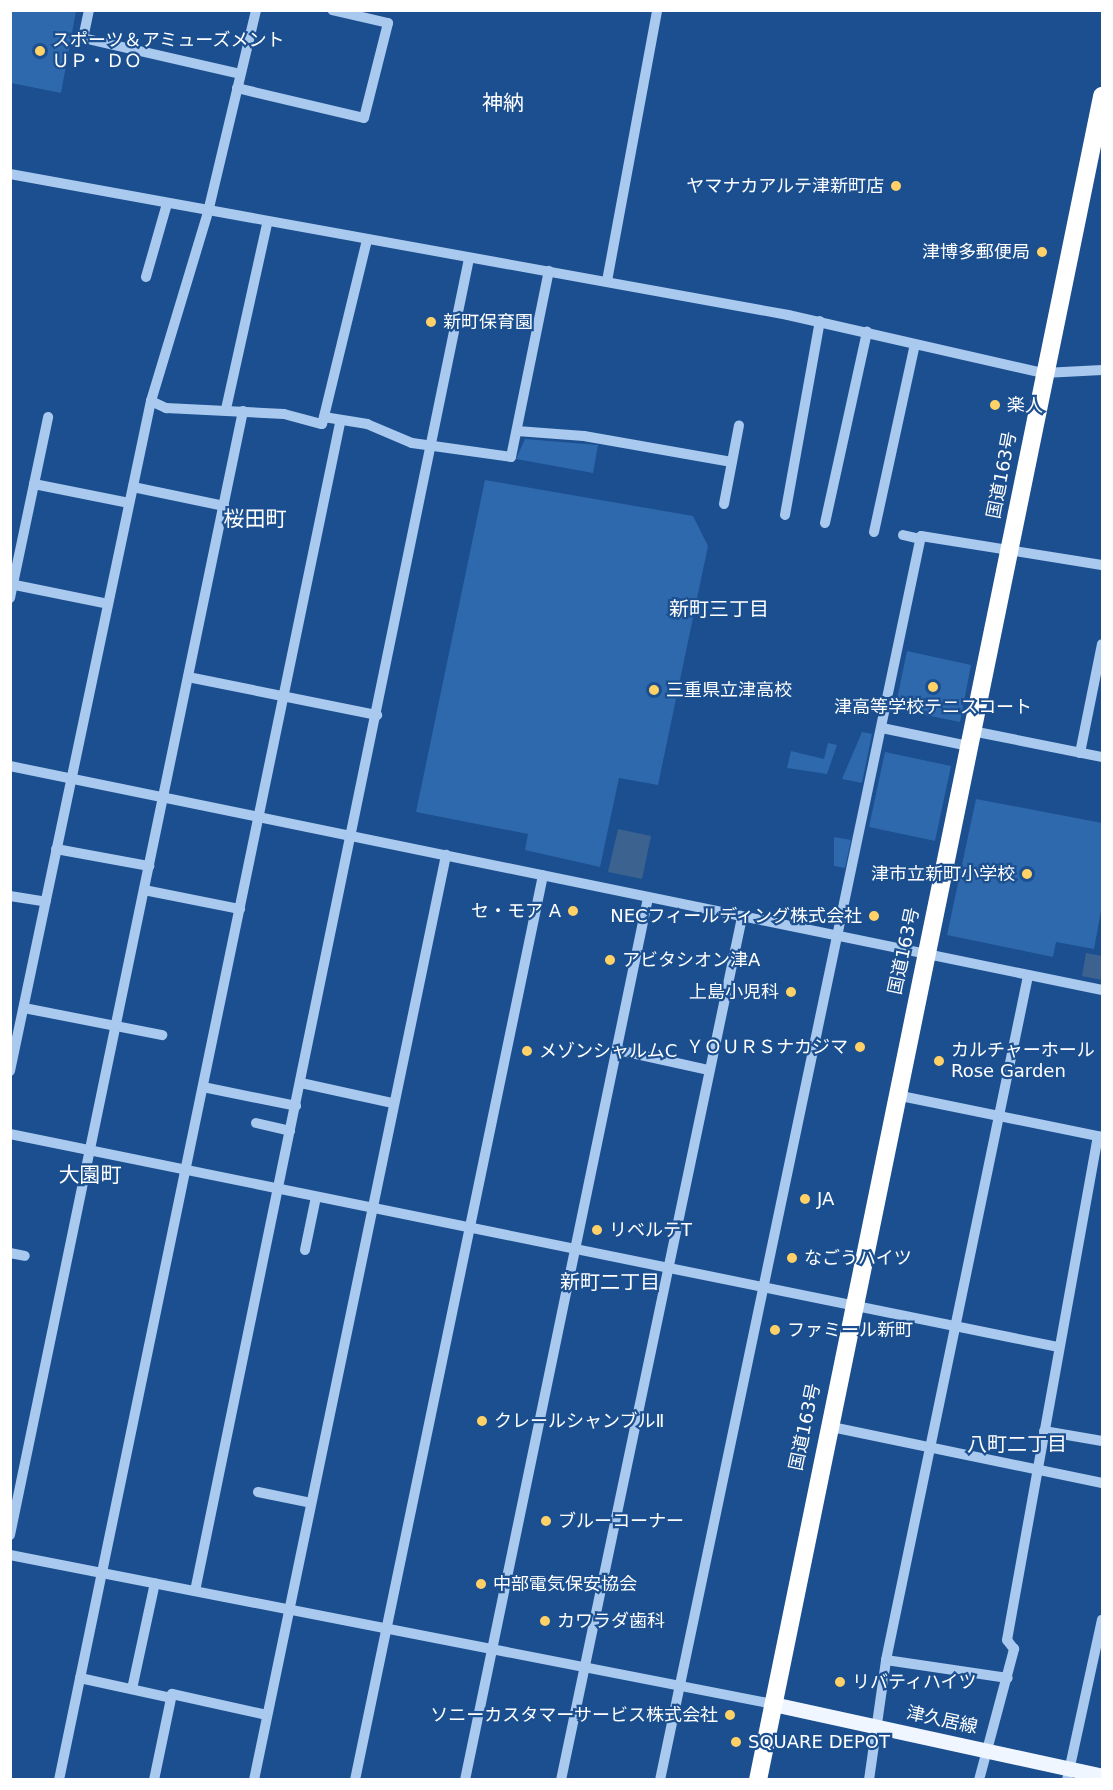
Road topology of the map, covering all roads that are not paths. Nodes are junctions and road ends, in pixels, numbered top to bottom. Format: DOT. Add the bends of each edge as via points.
graph roads {
  1 [pos="89,10"];
  2 [pos="256,10"];
  3 [pos="332,10"];
  4 [pos="391,10"];
  5 [pos="657,10"];
  6 [pos="388,23"];
  7 [pos="240,74"];
  8 [pos="237,88"];
  9 [pos="1102,96"];
  10 [pos="10,174"];
  11 [pos="167,204"];
  12 [pos="208,212"];
  13 [pos="267,224"];
  14 [pos="367,240"];
  15 [pos="469,258"];
  16 [pos="549,271"];
  17 [pos="146,277"];
  18 [pos="607,281"];
  19 [pos="820,321"];
  20 [pos="867,332"];
  21 [pos="915,344"];
  22 [pos="1102,370"];
  23 [pos="1044,373"];
  24 [pos="151,401"];
  25 [pos="226,409"];
  26 [pos="243,411"];
  27 [pos="48,417"];
  28 [pos="324,417"];
  29 [pos="340,423"];
  30 [pos="739,425"];
  31 [pos="517,431"];
  32 [pos="431,443"];
  33 [pos="732,462"];
  34 [pos="34,484"];
  35 [pos="133,487"];
  36 [pos="129,503"];
  37 [pos="724,504"];
  38 [pos="224,506"];
  39 [pos="785,515"];
  40 [pos="825,523"];
  41 [pos="874,532"];
  42 [pos="903,535"];
  43 [pos="920,538"];
  44 [pos="1009,549"];
  45 [pos="1102,565"];
  46 [pos="12,584"];
  47 [pos="10,598"];
  48 [pos="108,604"];
  49 [pos="1102,644"];
  50 [pos="188,677"];
  51 [pos="284,696"];
  52 [pos="377,715"];
  53 [pos="882,728"];
  54 [pos="970,739"];
  55 [pos="1080,753"];
  56 [pos="1102,757"];
  57 [pos="10,766"];
  58 [pos="72,779"];
  59 [pos="163,798"];
  60 [pos="259,817"];
  61 [pos="352,836"];
  62 [pos="56,849"];
  63 [pos="446,855"];
  64 [pos="149,866"];
  65 [pos="543,875"];
  66 [pos="144,890"];
  67 [pos="10,896"];
  68 [pos="648,898"];
  69 [pos="45,902"];
  70 [pos="240,909"];
  71 [pos="742,917"];
  72 [pos="837,936"];
  73 [pos="924,956"];
  74 [pos="1028,976"];
  75 [pos="1102,990"];
  76 [pos="24,1008"];
  77 [pos="116,1026"];
  78 [pos="162,1035"];
  79 [pos="618,1050"];
  80 [pos="708,1070"];
  81 [pos="10,1071"];
  82 [pos="301,1083"];
  83 [pos="203,1087"];
  84 [pos="897,1095"];
  85 [pos="393,1102"];
  86 [pos="296,1106"];
  87 [pos="999,1116"];
  88 [pos="256,1123"];
  89 [pos="290,1131"];
  90 [pos="10,1134"];
  91 [pos="1100,1136"];
  92 [pos="90,1150"];
  93 [pos="186,1170"];
  94 [pos="278,1189"];
  95 [pos="316,1197"];
  96 [pos="371,1208"];
  97 [pos="471,1229"];
  98 [pos="304,1250"];
  99 [pos="575,1251"];
  100 [pos="10,1253"];
  101 [pos="26,1256"];
  102 [pos="668,1270"];
  103 [pos="762,1289"];
  104 [pos="850,1309"];
  105 [pos="955,1330"];
  106 [pos="1058,1347"];
  107 [pos="827,1426"];
  108 [pos="1044,1431"];
  109 [pos="1102,1441"];
  110 [pos="930,1448"];
  111 [pos="1037,1469"];
  112 [pos="1102,1483"];
  113 [pos="258,1492"];
  114 [pos="311,1503"];
  115 [pos="10,1535"];
  116 [pos="10,1555"];
  117 [pos="102,1573"];
  118 [pos="155,1583"];
  119 [pos="195,1591"];
  120 [pos="289,1609"];
  121 [pos="1102,1620"];
  122 [pos="387,1628"];
  123 [pos="491,1649"];
  124 [pos="886,1660"];
  125 [pos="584,1667"];
  126 [pos="80,1678"];
  127 [pos="1008,1678"];
  128 [pos="679,1687"];
  129 [pos="132,1689"];
  130 [pos="171,1698"];
  131 [pos="773,1704"];
  132 [pos="267,1715"];
  133 [pos="876,1726"];
  134 [pos="989,1750"];
  135 [pos="1069,1773"];
  136 [pos="1102,1776"];
  137 [pos="59,1779"];
  138 [pos="154,1779"];
  139 [pos="254,1779"];
  140 [pos="355,1779"];
  141 [pos="465,1779"];
  142 [pos="561,1779"];
  143 [pos="660,1779"];
  144 [pos="758,1779"];
  145 [pos="869,1779"];
  146 [pos="979,1779"];
  1 -- 7 [label="street" via="83,38"];
  2 -- 7 [label="street"];
  3 -- 6 [label="street"];
  4 -- 6 [label="street"];
  5 -- 18 [label="street"];
  6 -- 8 [label="street" via="364,118"];
  7 -- 8 [label="street"];
  8 -- 12 [label="street"];
  9 -- 23 [label="highway, 国道163号"];
  10 -- 11 [label="street"];
  11 -- 12 [label="street"];
  11 -- 17 [label="street"];
  12 -- 13 [label="street"];
  12 -- 24 [label="street"];
  13 -- 14 [label="street"];
  13 -- 25 [label="street"];
  14 -- 15 [label="street"];
  14 -- 28 [label="street"];
  15 -- 16 [label="street"];
  15 -- 32 [label="street"];
  16 -- 18 [label="street"];
  16 -- 31 [label="street"];
  18 -- 19 [label="street"];
  19 -- 20 [label="street"];
  19 -- 39 [label="street"];
  20 -- 21 [label="street"];
  20 -- 40 [label="street"];
  21 -- 23 [label="street"];
  21 -- 41 [label="street"];
  22 -- 23 [label="street"];
  23 -- 44 [label="highway, 国道163号"];
  24 -- 25 [label="street" via="166,408"];
  24 -- 35 [label="street"];
  25 -- 26 [label="street"];
  26 -- 28 [label="street" via="322,424"];
  26 -- 38 [label="street"];
  27 -- 34 [label="street"];
  28 -- 29 [label="street"];
  29 -- 32 [label="street" via="367,424 406,442"];
  29 -- 51 [label="street"];
  30 -- 33 [label="street"];
  31 -- 32 [label="street" via="511,457"];
  31 -- 33 [label="street" via="584,436"];
  32 -- 52 [label="street"];
  33 -- 37 [label="street"];
  34 -- 36 [label="street"];
  34 -- 46 [label="street"];
  35 -- 36 [label="street"];
  35 -- 38 [label="street"];
  36 -- 48 [label="street"];
  38 -- 50 [label="street"];
  42 -- 43 [label="street"];
  43 -- 44 [label="street"];
  43 -- 53 [label="street"];
  44 -- 45 [label="street"];
  44 -- 54 [label="highway, 国道163号"];
  46 -- 47 [label="street"];
  46 -- 48 [label="street"];
  48 -- 58 [label="street"];
  49 -- 55 [label="street"];
  50 -- 51 [label="street"];
  50 -- 59 [label="street"];
  51 -- 52 [label="street"];
  51 -- 60 [label="street"];
  52 -- 61 [label="street"];
  53 -- 54 [label="street"];
  53 -- 72 [label="street"];
  54 -- 55 [label="street"];
  54 -- 73 [label="highway, 国道163号"];
  55 -- 56 [label="street"];
  57 -- 58 [label="street"];
  58 -- 59 [label="street"];
  58 -- 62 [label="street"];
  59 -- 60 [label="street"];
  59 -- 64 [label="street"];
  60 -- 61 [label="street"];
  60 -- 70 [label="street"];
  61 -- 63 [label="street"];
  61 -- 82 [label="street"];
  62 -- 64 [label="street"];
  62 -- 69 [label="street"];
  63 -- 65 [label="street"];
  63 -- 85 [label="street"];
  64 -- 66 [label="street"];
  65 -- 68 [label="street"];
  65 -- 97 [label="street"];
  66 -- 70 [label="street"];
  66 -- 77 [label="street"];
  67 -- 69 [label="street"];
  68 -- 71 [label="street"];
  68 -- 79 [label="street"];
  69 -- 76 [label="street"];
  70 -- 83 [label="street"];
  71 -- 72 [label="street"];
  71 -- 80 [label="street"];
  72 -- 73 [label="street"];
  72 -- 103 [label="street"];
  73 -- 74 [label="street"];
  73 -- 84 [label="highway, 国道163号"];
  74 -- 75 [label="street"];
  74 -- 87 [label="street"];
  76 -- 77 [label="street"];
  76 -- 81 [label="street"];
  77 -- 78 [label="street"];
  77 -- 92 [label="street"];
  79 -- 80 [label="street"];
  79 -- 99 [label="street"];
  80 -- 102 [label="street"];
  82 -- 85 [label="street"];
  82 -- 86 [label="street"];
  83 -- 86 [label="street"];
  83 -- 93 [label="street"];
  84 -- 87 [label="street"];
  84 -- 104 [label="highway, 国道163号"];
  85 -- 96 [label="street"];
  86 -- 89 [label="street"];
  87 -- 91 [label="street"];
  87 -- 105 [label="street"];
  88 -- 89 [label="street"];
  89 -- 94 [label="street"];
  90 -- 92 [label="street"];
  91 -- 106 [label="street"];
  92 -- 93 [label="street"];
  92 -- 115 [label="street"];
  93 -- 94 [label="street"];
  93 -- 117 [label="street"];
  94 -- 95 [label="street"];
  94 -- 119 [label="street"];
  95 -- 96 [label="street"];
  95 -- 98 [label="street"];
  96 -- 97 [label="street"];
  96 -- 114 [label="street"];
  97 -- 99 [label="street"];
  97 -- 122 [label="street"];
  99 -- 102 [label="street"];
  99 -- 123 [label="street"];
  100 -- 101 [label="street"];
  102 -- 103 [label="street"];
  102 -- 125 [label="street"];
  103 -- 104 [label="street"];
  103 -- 128 [label="street"];
  104 -- 105 [label="street"];
  104 -- 107 [label="highway, 国道163号"];
  105 -- 106 [label="street"];
  105 -- 110 [label="street"];
  106 -- 108 [label="street"];
  107 -- 110 [label="street"];
  107 -- 131 [label="highway, 国道163号"];
  108 -- 109 [label="street"];
  108 -- 111 [label="street"];
  110 -- 111 [label="street"];
  110 -- 124 [label="street"];
  111 -- 112 [label="street"];
  111 -- 127 [label="street" via="1007,1640 1014,1649"];
  113 -- 114 [label="street"];
  114 -- 120 [label="street"];
  116 -- 117 [label="street"];
  117 -- 118 [label="street"];
  117 -- 126 [label="street"];
  118 -- 119 [label="street"];
  118 -- 129 [label="street"];
  119 -- 120 [label="street"];
  120 -- 122 [label="street"];
  120 -- 132 [label="street"];
  121 -- 135 [label="street"];
  122 -- 123 [label="street"];
  122 -- 140 [label="street"];
  123 -- 125 [label="street"];
  123 -- 141 [label="street"];
  124 -- 127 [label="street"];
  124 -- 133 [label="street"];
  125 -- 128 [label="street"];
  125 -- 142 [label="street"];
  126 -- 129 [label="street"];
  126 -- 137 [label="street"];
  127 -- 134 [label="street"];
  128 -- 131 [label="street"];
  128 -- 143 [label="street"];
  129 -- 130 [label="street"];
  130 -- 132 [label="street"];
  130 -- 138 [label="street"];
  131 -- 133 [label="main road, 津久居線"];
  131 -- 144 [label="highway, 国道163号"];
  132 -- 139 [label="street"];
  133 -- 134 [label="main road, 津久居線"];
  133 -- 145 [label="street"];
  134 -- 135 [label="main road, 津久居線"];
  134 -- 146 [label="street"];
  135 -- 136 [label="main road, 津久居線"];
}
